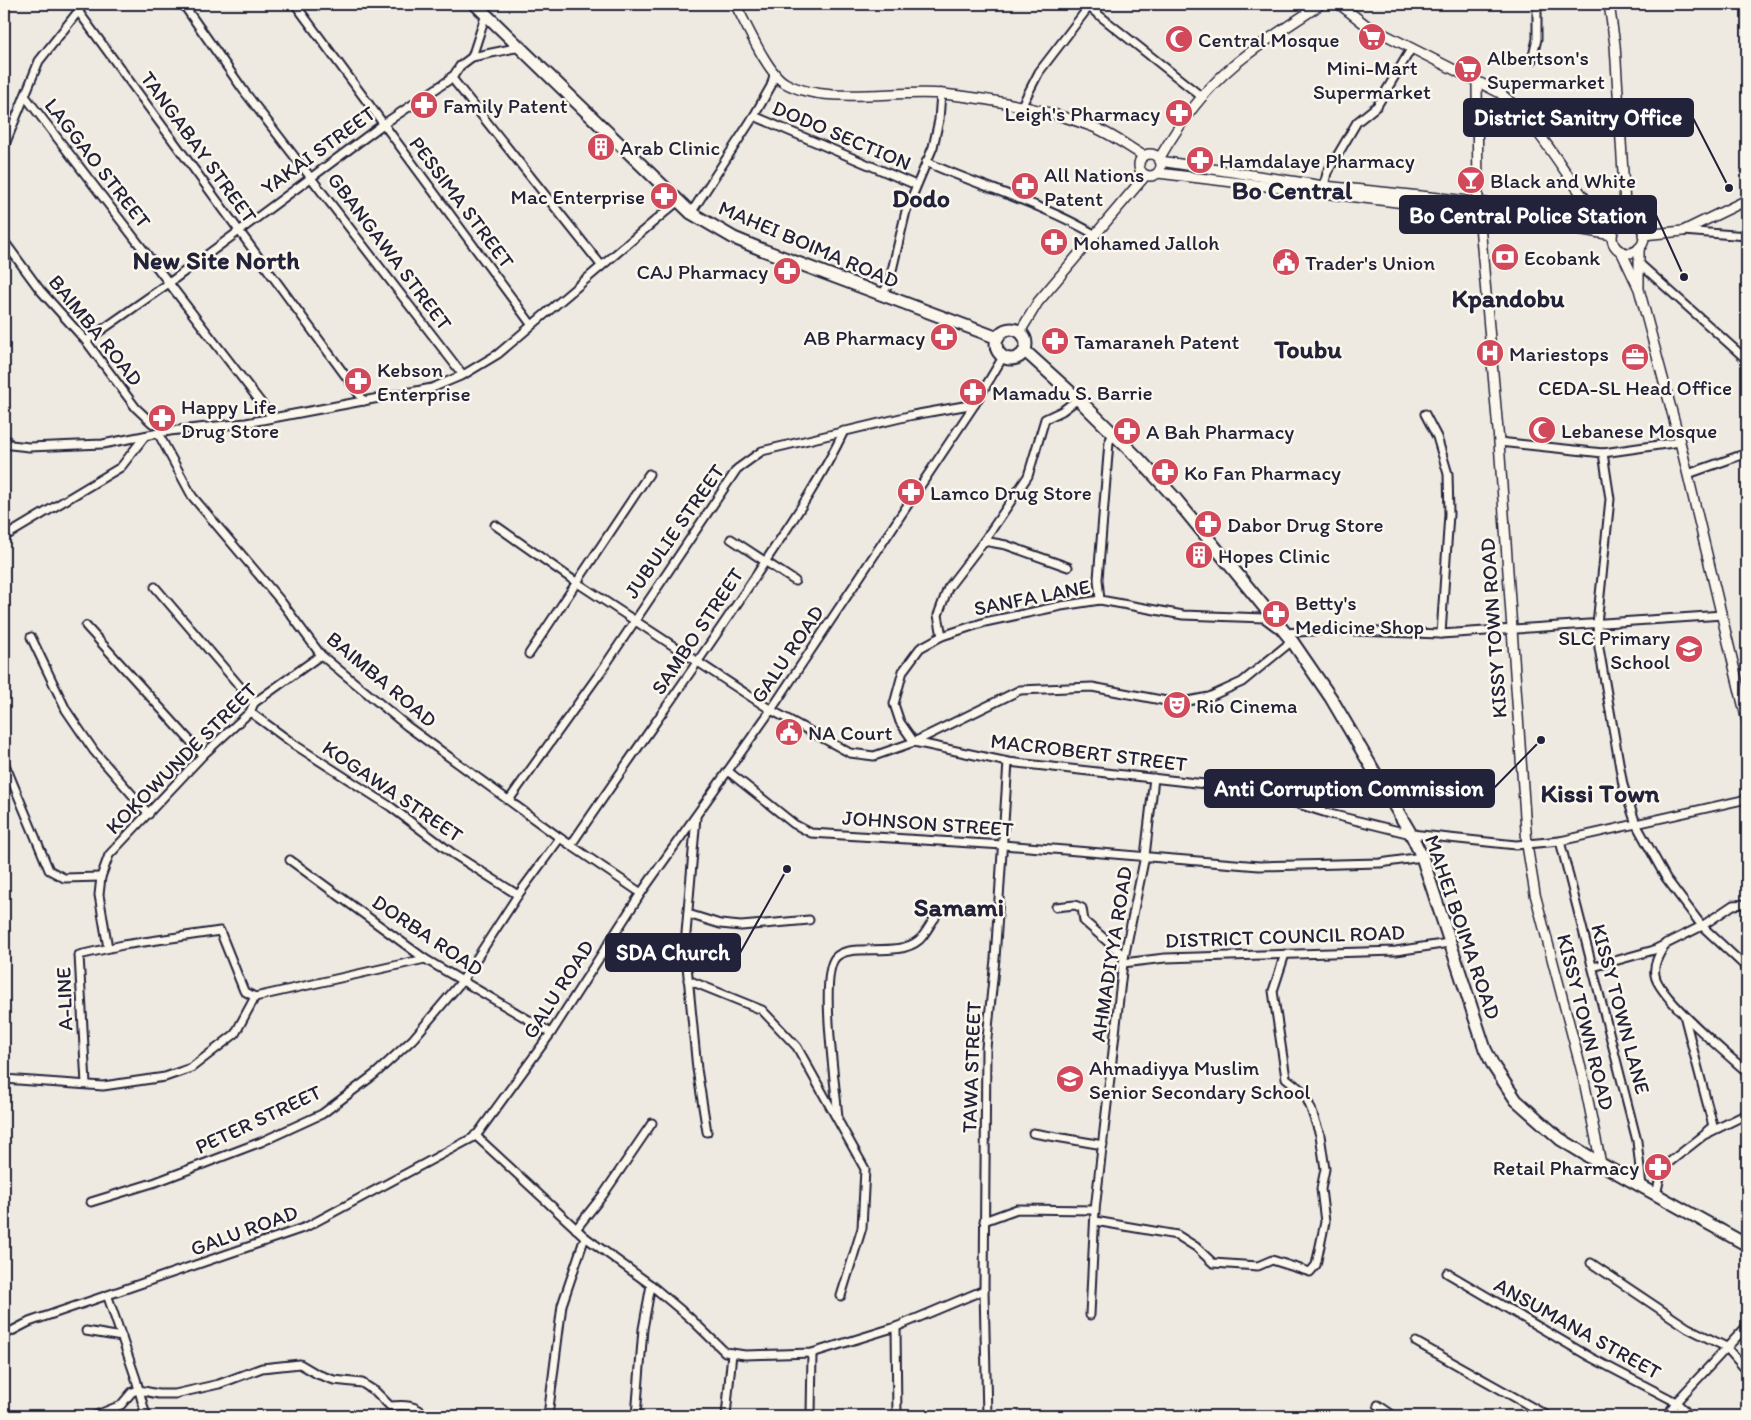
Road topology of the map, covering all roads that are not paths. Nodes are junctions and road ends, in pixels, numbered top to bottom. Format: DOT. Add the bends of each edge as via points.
graph roads {
  1 [pos="84,4"];
  2 [pos="182,4"];
  3 [pos="295,4"];
  4 [pos="476,4"];
  5 [pos="735,4"];
  6 [pos="1321,4"];
  7 [pos="1339,4"];
  8 [pos="1537,4"];
  9 [pos="1555,4"];
  10 [pos="1609,4"];
  11 [pos="1088,5"];
  12 [pos="78,11"];
  13 [pos="486,14"];
  14 [pos="520,47"];
  15 [pos="1411,49"];
  16 [pos="472,57"];
  17 [pos="1532,60"];
  18 [pos="774,75"];
  19 [pos="452,78"];
  20 [pos="1477,81"];
  21 [pos="942,93"];
  22 [pos="25,96"];
  23 [pos="1202,97"];
  24 [pos="1021,107"];
  25 [pos="754,116"];
  26 [pos="382,125"];
  27 [pos="4,148"];
  28 [pos="1144,156"];
  29 [pos="1160,160"];
  30 [pos="926,162"];
  31 [pos="1158,173"];
  32 [pos="1145,176"];
  33 [pos="312,177"];
  34 [pos="916,186"];
  35 [pos="1324,186"];
  36 [pos="1584,197"];
  37 [pos="1747,200"];
  38 [pos="677,202"];
  39 [pos="1478,202"];
  40 [pos="1479,212"];
  41 [pos="691,213"];
  42 [pos="1592,220"];
  43 [pos="1605,221"];
  44 [pos="1623,222"];
  45 [pos="238,230"];
  46 [pos="1683,231"];
  47 [pos="1602,233"];
  48 [pos="1094,234"];
  49 [pos="1612,235"];
  50 [pos="1643,235"];
  51 [pos="1747,236"];
  52 [pos="4,241"];
  53 [pos="1639,248"];
  54 [pos="1621,251"];
  55 [pos="1640,264"];
  56 [pos="601,265"];
  57 [pos="169,283"];
  58 [pos="1639,289"];
  59 [pos="882,295"];
  60 [pos="532,324"];
  61 [pos="1020,332"];
  62 [pos="998,338"];
  63 [pos="86,341"];
  64 [pos="1025,351"];
  65 [pos="1003,357"];
  66 [pos="1747,360"];
  67 [pos="463,376"];
  68 [pos="1078,399"];
  69 [pos="364,401"];
  70 [pos="975,404"];
  71 [pos="1425,414"];
  72 [pos="272,418"];
  73 [pos="169,431"];
  74 [pos="844,431"];
  75 [pos="158,433"];
  76 [pos="1113,434"];
  77 [pos="145,436"];
  78 [pos="4,438"];
  79 [pos="1499,442"];
  80 [pos="1680,442"];
  81 [pos="8,445"];
  82 [pos="1603,453"];
  83 [pos="1747,453"];
  84 [pos="649,474"];
  85 [pos="1688,474"];
  86 [pos="495,525"];
  87 [pos="4,537"];
  88 [pos="731,539"];
  89 [pos="984,541"];
  90 [pos="765,562"];
  91 [pos="1068,567"];
  92 [pos="794,581"];
  93 [pos="576,582"];
  94 [pos="155,587"];
  95 [pos="1100,600"];
  96 [pos="1723,614"];
  97 [pos="634,620"];
  98 [pos="1598,624"];
  99 [pos="86,626"];
  100 [pos="1511,628"];
  101 [pos="1441,634"];
  102 [pos="942,636"];
  103 [pos="31,637"];
  104 [pos="1289,638"];
  105 [pos="529,654"];
  106 [pos="321,655"];
  107 [pos="699,661"];
  108 [pos="254,703"];
  109 [pos="771,710"];
  110 [pos="250,712"];
  111 [pos="1747,721"];
  112 [pos="914,742"];
  113 [pos="203,755"];
  114 [pos="4,762"];
  115 [pos="1008,762"];
  116 [pos="729,772"];
  117 [pos="1154,778"];
  118 [pos="1747,799"];
  119 [pos="509,800"];
  120 [pos="149,814"];
  121 [pos="696,817"];
  122 [pos="1636,824"];
  123 [pos="1411,834"];
  124 [pos="560,838"];
  125 [pos="1560,841"];
  126 [pos="571,845"];
  127 [pos="1004,845"];
  128 [pos="1527,845"];
  129 [pos="1145,856"];
  130 [pos="1422,857"];
  131 [pos="290,860"];
  132 [pos="101,877"];
  133 [pos="641,893"];
  134 [pos="518,896"];
  135 [pos="1747,904"];
  136 [pos="1056,907"];
  137 [pos="688,914"];
  138 [pos="934,918"];
  139 [pos="809,920"];
  140 [pos="1702,926"];
  141 [pos="1449,943"];
  142 [pos="1666,943"];
  143 [pos="108,948"];
  144 [pos="1285,954"];
  145 [pos="426,960"];
  146 [pos="1124,960"];
  147 [pos="1593,967"];
  148 [pos="1747,968"];
  149 [pos="688,980"];
  150 [pos="462,981"];
  151 [pos="255,997"];
  152 [pos="1684,1014"];
  153 [pos="551,1033"];
  154 [pos="1747,1072"];
  155 [pos="4,1079"];
  156 [pos="86,1084"];
  157 [pos="1747,1114"];
  158 [pos="838,1122"];
  159 [pos="652,1123"];
  160 [pos="707,1132"];
  161 [pos="1033,1133"];
  162 [pos="1704,1134"];
  163 [pos="475,1136"];
  164 [pos="1102,1145"];
  165 [pos="1601,1164"];
  166 [pos="1642,1187"];
  167 [pos="1656,1195"];
  168 [pos="91,1202"];
  169 [pos="1095,1210"];
  170 [pos="984,1221"];
  171 [pos="1095,1221"];
  172 [pos="576,1229"];
  173 [pos="585,1237"];
  174 [pos="1747,1245"];
  175 [pos="1591,1264"];
  176 [pos="1447,1273"];
  177 [pos="651,1285"];
  178 [pos="984,1290"];
  179 [pos="841,1296"];
  180 [pos="108,1297"];
  181 [pos="1090,1315"];
  182 [pos="1747,1326"];
  183 [pos="896,1327"];
  184 [pos="86,1331"];
  185 [pos="4,1335"];
  186 [pos="122,1337"];
  187 [pos="1416,1342"];
  188 [pos="1726,1347"];
  189 [pos="732,1353"];
  190 [pos="812,1353"];
  191 [pos="1747,1371"];
  192 [pos="139,1390"];
  193 [pos="1676,1402"];
  194 [pos="1378,1405"];
  195 [pos="145,1414"];
  196 [pos="94,1416"];
  197 [pos="425,1416"];
  198 [pos="548,1416"];
  199 [pos="636,1416"];
  200 [pos="726,1416"];
  201 [pos="811,1416"];
  202 [pos="897,1416"];
  203 [pos="987,1416"];
  204 [pos="1394,1416"];
  205 [pos="1548,1416"];
  206 [pos="1667,1416"];
  207 [pos="1690,1416"];
  1 -- 12 [label="street"];
  2 -- 33 [label="street, GBANGAWA STREET" via="244,91"];
  3 -- 26 [label="street, PESSIMA STREET"];
  4 -- 13 [label="main road, MAHEI BOIMA ROAD"];
  5 -- 18 [label="street"];
  6 -- 23 [label="street" via="1233,66"];
  7 -- 15 [label="street" via="1366,24"];
  8 -- 9 [label="street"];
  8 -- 17 [label="street" via="1537,38"];
  10 -- 44 [label="street" via="1615,45"];
  11 -- 23 [label="street"];
  11 -- 24 [label="street" via="1039,72"];
  12 -- 22 [label="street" via="39,61"];
  12 -- 45 [label="street, TANGABAY STREET"];
  13 -- 14 [label="main road, MAHEI BOIMA ROAD"];
  13 -- 16 [label="street, YAKAI STREET"];
  14 -- 16 [label="street"];
  14 -- 38 [label="main road, MAHEI BOIMA ROAD"];
  15 -- 20 [label="street"];
  15 -- 35 [label="street" via="1376,106 1357,122 1327,173"];
  16 -- 19 [label="street, YAKAI STREET"];
  18 -- 21 [label="street" via="796,88 822,93 867,96"];
  18 -- 25 [label="street"];
  19 -- 26 [label="street, YAKAI STREET"];
  19 -- 56 [label="street"];
  20 -- 36 [label="street" via="1518,107"];
  20 -- 39 [label="street, KISSY TOWN ROAD"];
  21 -- 24 [label="street"];
  21 -- 30 [label="street, DODO SECTION" via="933,147"];
  22 -- 27 [label="street"];
  22 -- 57 [label="street, LAGGAO STREET"];
  23 -- 29 [label="street" via="1174,132"];
  24 -- 28 [label="street" via="1092,126"];
  25 -- 34 [label="street, DODO SECTION"];
  25 -- 41 [label="street"];
  26 -- 33 [label="street, YAKAI STREET"];
  26 -- 60 [label="street, PESSIMA STREET"];
  28 -- 29 [label="street" via="1151,154"];
  28 -- 32 [label="street" via="1139,166"];
  29 -- 31 [label="street"];
  29 -- 35 [label="street"];
  30 -- 34 [label="street, DODO SECTION"];
  30 -- 48 [label="street" via="971,182 1028,201"];
  31 -- 32 [label="street"];
  31 -- 40 [label="street"];
  32 -- 48 [label="street"];
  33 -- 45 [label="street, YAKAI STREET"];
  33 -- 67 [label="street, GBANGAWA STREET"];
  34 -- 59 [label="street, DODO SECTION" via="904,219 889,283"];
  35 -- 39 [label="street"];
  36 -- 42 [label="street"];
  36 -- 43 [label="street"];
  37 -- 46 [label="street"];
  38 -- 41 [label="main road, MAHEI BOIMA ROAD"];
  38 -- 56 [label="street"];
  39 -- 40 [label="street, KISSY TOWN ROAD"];
  39 -- 42 [label="street"];
  40 -- 47 [label="street"];
  40 -- 79 [label="street, KISSY TOWN ROAD"];
  41 -- 59 [label="main road, MAHEI BOIMA ROAD" via="734,238"];
  42 -- 43 [label="street"];
  42 -- 47 [label="street"];
  43 -- 44 [label="street"];
  44 -- 49 [label="street" via="1614,228"];
  44 -- 50 [label="street" via="1639,225"];
  45 -- 57 [label="street, YAKAI STREET"];
  45 -- 69 [label="street, TANGABAY STREET"];
  46 -- 50 [label="street"];
  46 -- 51 [label="street"];
  47 -- 49 [label="street"];
  48 -- 61 [label="street" via="1038,302"];
  49 -- 54 [label="street" via="1613,244"];
  50 -- 53 [label="street"];
  52 -- 63 [label="street, BAIMBA ROAD" via="40,290"];
  53 -- 54 [label="street" via="1632,252"];
  53 -- 55 [label="street"];
  54 -- 58 [label="street"];
  55 -- 58 [label="street"];
  55 -- 66 [label="street"];
  56 -- 60 [label="street"];
  57 -- 63 [label="street, YAKAI STREET"];
  57 -- 72 [label="street, LAGGAO STREET"];
  58 -- 80 [label="street"];
  59 -- 62 [label="main road, MAHEI BOIMA ROAD"];
  60 -- 67 [label="street" via="498,354"];
  61 -- 62 [label="main road" via="1008,330"];
  61 -- 64 [label="main road" via="1026,341"];
  62 -- 65 [label="main road" via="997,348"];
  63 -- 73 [label="street, BAIMBA ROAD" via="136,408 152,423"];
  64 -- 65 [label="main road" via="1015,359"];
  64 -- 68 [label="main road, MAHEI BOIMA ROAD"];
  65 -- 70 [label="street, GALU ROAD"];
  67 -- 69 [label="street" via="432,388"];
  68 -- 76 [label="main road, MAHEI BOIMA ROAD"];
  68 -- 89 [label="street" via="1045,419 1028,476"];
  69 -- 72 [label="street"];
  70 -- 74 [label="street, JUBULIE STREET"];
  70 -- 109 [label="street, GALU ROAD"];
  71 -- 101 [label="street" via="1438,437 1448,474 1449,514"];
  72 -- 73 [label="street"];
  73 -- 75 [label="street"];
  74 -- 90 [label="street, SAMBO STREET" via="824,473"];
  74 -- 97 [label="street, JUBULIE STREET" via="762,451 737,469"];
  75 -- 77 [label="street"];
  75 -- 106 [label="street, BAIMBA ROAD" via="192,496 280,600"];
  76 -- 95 [label="street" via="1109,442 1098,579"];
  76 -- 104 [label="main road, MAHEI BOIMA ROAD" via="1174,497"];
  77 -- 81 [label="street" via="103,444"];
  77 -- 87 [label="street" via="121,467"];
  78 -- 81 [label="street"];
  79 -- 82 [label="street"];
  79 -- 100 [label="street, KISSY TOWN ROAD"];
  80 -- 82 [label="street"];
  80 -- 85 [label="street"];
  82 -- 98 [label="street" via="1610,499"];
  83 -- 85 [label="street"];
  84 -- 93 [label="street"];
  85 -- 96 [label="street"];
  86 -- 93 [label="street"];
  88 -- 90 [label="street"];
  89 -- 91 [label="street" via="1006,545"];
  89 -- 102 [label="street" via="948,588 938,615"];
  90 -- 92 [label="street"];
  90 -- 107 [label="street, SAMBO STREET"];
  93 -- 97 [label="street"];
  93 -- 105 [label="street"];
  94 -- 108 [label="street"];
  95 -- 102 [label="street, SANFA LANE" via="985,622"];
  95 -- 104 [label="street, SANFA LANE" via="1183,615 1264,618"];
  96 -- 98 [label="street"];
  96 -- 111 [label="street"];
  97 -- 107 [label="street"];
  97 -- 119 [label="street, JUBULIE STREET"];
  98 -- 100 [label="street"];
  98 -- 122 [label="street" via="1599,648 1623,785"];
  99 -- 113 [label="street"];
  100 -- 101 [label="street"];
  100 -- 128 [label="street, KISSY TOWN ROAD"];
  101 -- 104 [label="street" via="1326,630"];
  102 -- 112 [label="street, SANFA LANE" via="920,648 903,671 897,686 894,704 900,722"];
  103 -- 120 [label="street" via="66,710 94,751"];
  104 -- 112 [label="street" via="1242,682 1208,697 1177,703 1092,687 1020,690"];
  104 -- 123 [label="main road, MAHEI BOIMA ROAD" via="1331,698"];
  106 -- 108 [label="street, KOKOWUNDE STREET"];
  106 -- 119 [label="street, BAIMBA ROAD" via="407,726"];
  107 -- 109 [label="street"];
  107 -- 126 [label="street, SAMBO STREET"];
  108 -- 110 [label="street, KOKOWUNDE STREET"];
  109 -- 112 [label="street" via="850,753 874,756"];
  109 -- 116 [label="street, GALU ROAD"];
  110 -- 113 [label="street, KOKOWUNDE STREET"];
  110 -- 134 [label="street, KOGAWA STREET"];
  112 -- 115 [label="street, MACROBERT STREET"];
  113 -- 120 [label="street, KOKOWUNDE STREET"];
  114 -- 132 [label="street" via="49,870 64,878"];
  115 -- 117 [label="street, MACROBERT STREET"];
  115 -- 127 [label="street, TAWA STREET"];
  116 -- 121 [label="street, GALU ROAD"];
  116 -- 127 [label="street, JOHNSON STREET" via="794,824 811,833"];
  117 -- 123 [label="street, MACROBERT STREET" via="1250,789 1330,814"];
  117 -- 129 [label="street, AHMADIYYA ROAD"];
  118 -- 122 [label="street, MACROBERT STREET"];
  119 -- 124 [label="street, BAIMBA ROAD"];
  120 -- 132 [label="street, KOKOWUNDE STREET" via="109,855"];
  121 -- 133 [label="street, GALU ROAD"];
  121 -- 137 [label="street"];
  122 -- 125 [label="street, MACROBERT STREET"];
  122 -- 140 [label="street" via="1666,878"];
  123 -- 128 [label="street, MACROBERT STREET"];
  123 -- 130 [label="main road, MAHEI BOIMA ROAD"];
  124 -- 126 [label="street, BAIMBA ROAD"];
  124 -- 134 [label="street, PETER STREET"];
  125 -- 128 [label="street, MACROBERT STREET"];
  125 -- 147 [label="street, KISSY TOWN LANE"];
  126 -- 133 [label="street, BAIMBA ROAD"];
  127 -- 129 [label="street, JOHNSON STREET"];
  127 -- 170 [label="street, TAWA STREET" via="986,1048"];
  128 -- 165 [label="street, KISSY TOWN ROAD" via="1535,894 1583,1076"];
  129 -- 130 [label="street, JOHNSON STREET" via="1259,866 1371,863"];
  129 -- 146 [label="street, AHMADIYYA ROAD"];
  130 -- 141 [label="main road, MAHEI BOIMA ROAD"];
  131 -- 145 [label="street, DORBA ROAD"];
  132 -- 143 [label="street" via="99,895"];
  133 -- 153 [label="street, GALU ROAD"];
  134 -- 150 [label="street, PETER STREET"];
  135 -- 140 [label="street" via="1733,905"];
  136 -- 146 [label="street" via="1075,905 1082,908 1084,921"];
  137 -- 139 [label="street" via="720,924 741,926"];
  137 -- 149 [label="street" via="685,945"];
  138 -- 158 [label="street" via="919,940 896,949 852,949 834,959 827,995"];
  140 -- 142 [label="street"];
  140 -- 148 [label="street"];
  141 -- 144 [label="street, DISTRICT COUNCIL ROAD" via="1396,951"];
  141 -- 165 [label="main road, MAHEI BOIMA ROAD" via="1485,1049 1505,1084 1536,1120"];
  142 -- 147 [label="street" via="1654,950"];
  142 -- 152 [label="street" via="1656,959 1655,976"];
  143 -- 151 [label="street" via="220,931 244,991"];
  143 -- 156 [label="street, A-LINE" via="79,955"];
  144 -- 146 [label="street, DISTRICT COUNCIL ROAD"];
  144 -- 171 [label="street" via="1273,990 1286,1078 1304,1092 1320,1135 1325,1169 1321,1189 1325,1222 1316,1265 1310,1272 1272,1260 1258,1266 1214,1263 1178,1235"];
  145 -- 150 [label="street, DORBA ROAD"];
  145 -- 151 [label="street"];
  146 -- 164 [label="street, AHMADIYYA ROAD"];
  147 -- 166 [label="street, KISSY TOWN LANE" via="1637,1141"];
  149 -- 158 [label="street" via="762,1010 797,1047"];
  149 -- 160 [label="street"];
  150 -- 153 [label="street, DORBA ROAD"];
  150 -- 168 [label="street, PETER STREET" via="406,1045 375,1074 322,1114 261,1142 156,1182"];
  151 -- 156 [label="street" via="235,1034 191,1068 164,1078 103,1086"];
  152 -- 154 [label="street"];
  152 -- 162 [label="street" via="1713,1126"];
  153 -- 163 [label="street, GALU ROAD"];
  155 -- 156 [label="street"];
  157 -- 162 [label="street"];
  158 -- 179 [label="street" via="865,1169 862,1228"];
  159 -- 172 [label="street"];
  161 -- 164 [label="street"];
  162 -- 167 [label="street" via="1662,1168"];
  163 -- 172 [label="street"];
  163 -- 180 [label="street, GALU ROAD" via="306,1227"];
  164 -- 169 [label="street, AHMADIYYA ROAD"];
  165 -- 166 [label="main road, MAHEI BOIMA ROAD"];
  166 -- 167 [label="main road, MAHEI BOIMA ROAD"];
  167 -- 174 [label="main road, MAHEI BOIMA ROAD"];
  169 -- 170 [label="street" via="1017,1209"];
  169 -- 171 [label="street, AHMADIYYA ROAD"];
  170 -- 178 [label="street, TAWA STREET"];
  171 -- 181 [label="street, AHMADIYYA ROAD"];
  172 -- 173 [label="street"];
  173 -- 177 [label="street"];
  173 -- 198 [label="street" via="562,1305"];
  175 -- 188 [label="street" via="1688,1328"];
  176 -- 193 [label="street, ANSUMANA STREET" via="1590,1357"];
  177 -- 189 [label="street" via="725,1352"];
  177 -- 199 [label="street" via="643,1330"];
  178 -- 183 [label="street"];
  178 -- 203 [label="street, TAWA STREET"];
  180 -- 185 [label="street, GALU ROAD" via="29,1322"];
  180 -- 186 [label="street"];
  182 -- 188 [label="street"];
  183 -- 190 [label="street"];
  183 -- 202 [label="street"];
  184 -- 186 [label="street"];
  186 -- 192 [label="street"];
  187 -- 205 [label="street"];
  188 -- 191 [label="street"];
  188 -- 193 [label="street"];
  189 -- 190 [label="street"];
  189 -- 200 [label="street"];
  190 -- 201 [label="street"];
  192 -- 195 [label="street"];
  192 -- 196 [label="street" via="132,1392 121,1405"];
  192 -- 197 [label="street" via="175,1394 219,1384 262,1368 300,1364 334,1380 362,1383 390,1406 408,1405 421,1410"];
  193 -- 206 [label="street"];
  193 -- 207 [label="street, ANSUMANA STREET"];
  194 -- 204 [label="street"];
}
